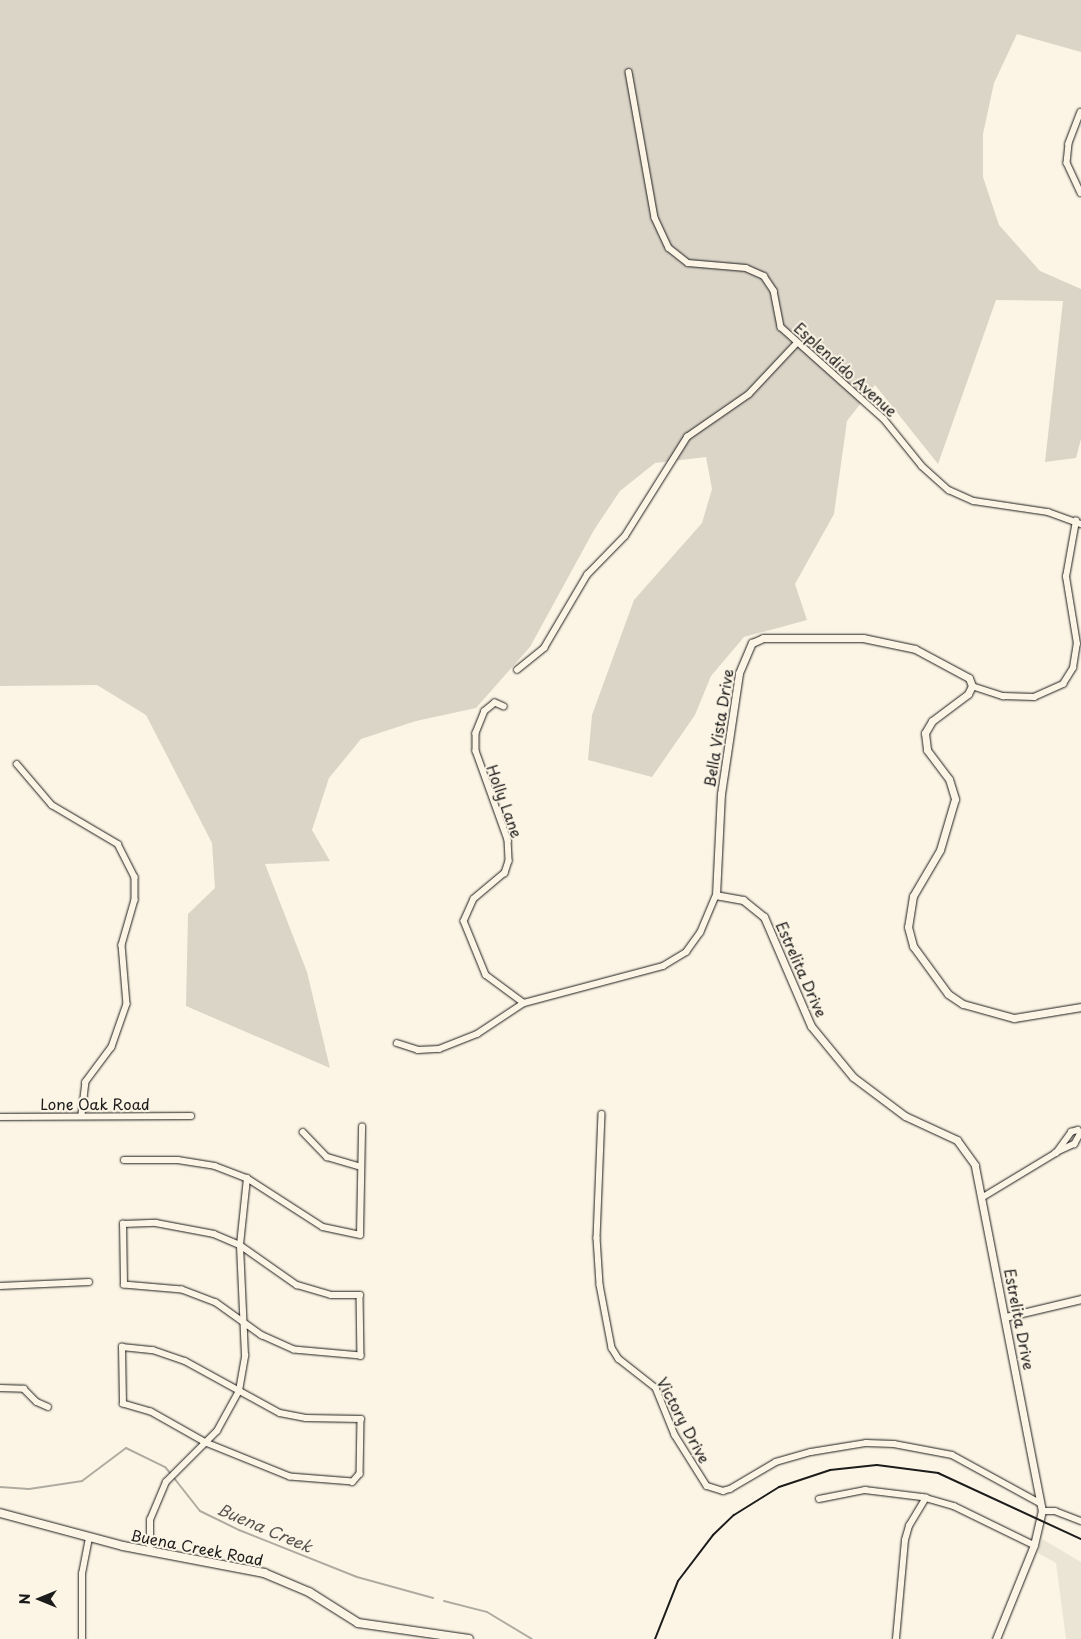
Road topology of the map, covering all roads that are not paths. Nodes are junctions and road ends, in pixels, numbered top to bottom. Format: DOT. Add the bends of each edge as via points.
graph roads {
  1 [pos="629,72"];
  2 [pos="1081,112"];
  3 [pos="1081,193"];
  4 [pos="796,344"];
  5 [pos="1079,523"];
  6 [pos="517,670"];
  7 [pos="972,686"];
  8 [pos="504,707"];
  9 [pos="17,764"];
  10 [pos="716,895"];
  11 [pos="524,1003"];
  12 [pos="1081,1007"];
  13 [pos="396,1043"];
  14 [pos="602,1114"];
  15 [pos="82,1116"];
  16 [pos="191,1116"];
  17 [pos="0,1117"];
  18 [pos="362,1127"];
  19 [pos="303,1132"];
  20 [pos="1056,1153"];
  21 [pos="124,1160"];
  22 [pos="361,1167"];
  23 [pos="247,1178"];
  24 [pos="983,1197"];
  25 [pos="240,1245"];
  26 [pos="88,1282"];
  27 [pos="0,1286"];
  28 [pos="1081,1299"];
  29 [pos="1005,1316"];
  30 [pos="240,1320"];
  31 [pos="0,1388"];
  32 [pos="239,1391"];
  33 [pos="48,1407"];
  34 [pos="206,1443"];
  35 [pos="926,1498"];
  36 [pos="819,1499"];
  37 [pos="1040,1503"];
  38 [pos="1042,1511"];
  39 [pos="0,1513"];
  40 [pos="1081,1522"];
  41 [pos="89,1538"];
  42 [pos="1034,1545"];
  43 [pos="150,1552"];
  44 [pos="82,1639"];
  45 [pos="469,1639"];
  46 [pos="896,1639"];
  47 [pos="996,1639"];
  1 -- 4 [label="street, Esplendido Avenue" via="655,218 663,238 688,263 746,268 764,276 774,291 781,327"];
  2 -- 3 [label="street" via="1069,144 1067,163"];
  4 -- 5 [label="street, Esplendido Avenue" via="884,419 931,476 949,490 974,500 1048,512"];
  4 -- 6 [label="street" via="749,394 687,437 613,550 588,575 544,648"];
  5 -- 7 [label="street" via="1066,577 1077,644 1073,668 1063,684 1034,697 1003,696"];
  7 -- 10 [label="street, Bella Vista Drive" via="969,678 944,661 915,649 863,638 763,638 752,643 739,673 721,794"];
  7 -- 12 [label="street" via="968,694 932,721 926,733 927,750 949,779 955,803 940,850 913,896 908,927 913,946 948,994 972,1007 1025,1018"];
  8 -- 11 [label="street, Holly Lane" via="495,703 485,711 476,733 476,751 508,840 510,861 503,876 474,899 464,922 486,975"];
  9 -- 15 [label="street" via="52,805 118,844 130,860 135,877 135,900 122,945 126,1012 112,1047 86,1082"];
  10 -- 11 [label="street" via="700,933 686,952 663,966"];
  10 -- 24 [label="street, Estrelita Drive" via="743,900 764,917 811,1026 841,1064 905,1116 957,1140 975,1164"];
  11 -- 13 [label="street" via="477,1034 439,1049 418,1050"];
  14 -- 37 [label="street, Victory Drive" via="597,1238 600,1285 612,1348 619,1359 656,1388 675,1435 707,1486 723,1491 730,1489 776,1462 811,1452 866,1443 894,1444 952,1456"];
  15 -- 16 [label="street, Lone Oak Road"];
  15 -- 17 [label="street, Lone Oak Road"];
  18 -- 22 [label="street"];
  19 -- 22 [label="street" via="327,1156"];
  20 -- 20 [label="street" via="1071,1132 1078,1130 1081,1133 1075,1144"];
  20 -- 24 [label="street"];
  21 -- 23 [label="street" via="178,1160 215,1166"];
  22 -- 23 [label="street" via="360,1235 323,1227"];
  23 -- 25 [label="street"];
  24 -- 29 [label="street, Estrelita Drive"];
  25 -- 30 [label="street"];
  25 -- 30 [label="street" via="214,1234 156,1223 123,1224 124,1285 182,1290 216,1304"];
  25 -- 30 [label="street" via="297,1285 331,1296 360,1296 360,1356 294,1350 262,1336"];
  26 -- 27 [label="street"];
  28 -- 29 [label="street"];
  29 -- 37 [label="street, Estrelita Drive"];
  30 -- 32 [label="street" via="245,1356"];
  31 -- 33 [label="street" via="24,1388 37,1402"];
  32 -- 34 [label="street"];
  32 -- 34 [label="street" via="165,1353 122,1347 123,1404 151,1412"];
  32 -- 34 [label="street" via="280,1413 306,1418 362,1419 360,1474 353,1482 290,1477"];
  34 -- 43 [label="street" via="169,1479 154,1505"];
  35 -- 36 [label="street" via="865,1490"];
  35 -- 42 [label="street" via="954,1506"];
  35 -- 46 [label="street" via="909,1526 905,1540"];
  37 -- 38 [label="street, Estrelita Drive"];
  38 -- 40 [label="street" via="1055,1511"];
  38 -- 42 [label="street, Estrelita Drive"];
  39 -- 41 [label="main road, Buena Creek Road"];
  41 -- 43 [label="main road, Buena Creek Road"];
  41 -- 44 [label="street" via="82,1574"];
  42 -- 47 [label="street, Estrelita Drive"];
  43 -- 45 [label="main road, Buena Creek Road" via="264,1573 309,1592 358,1623"];
}
